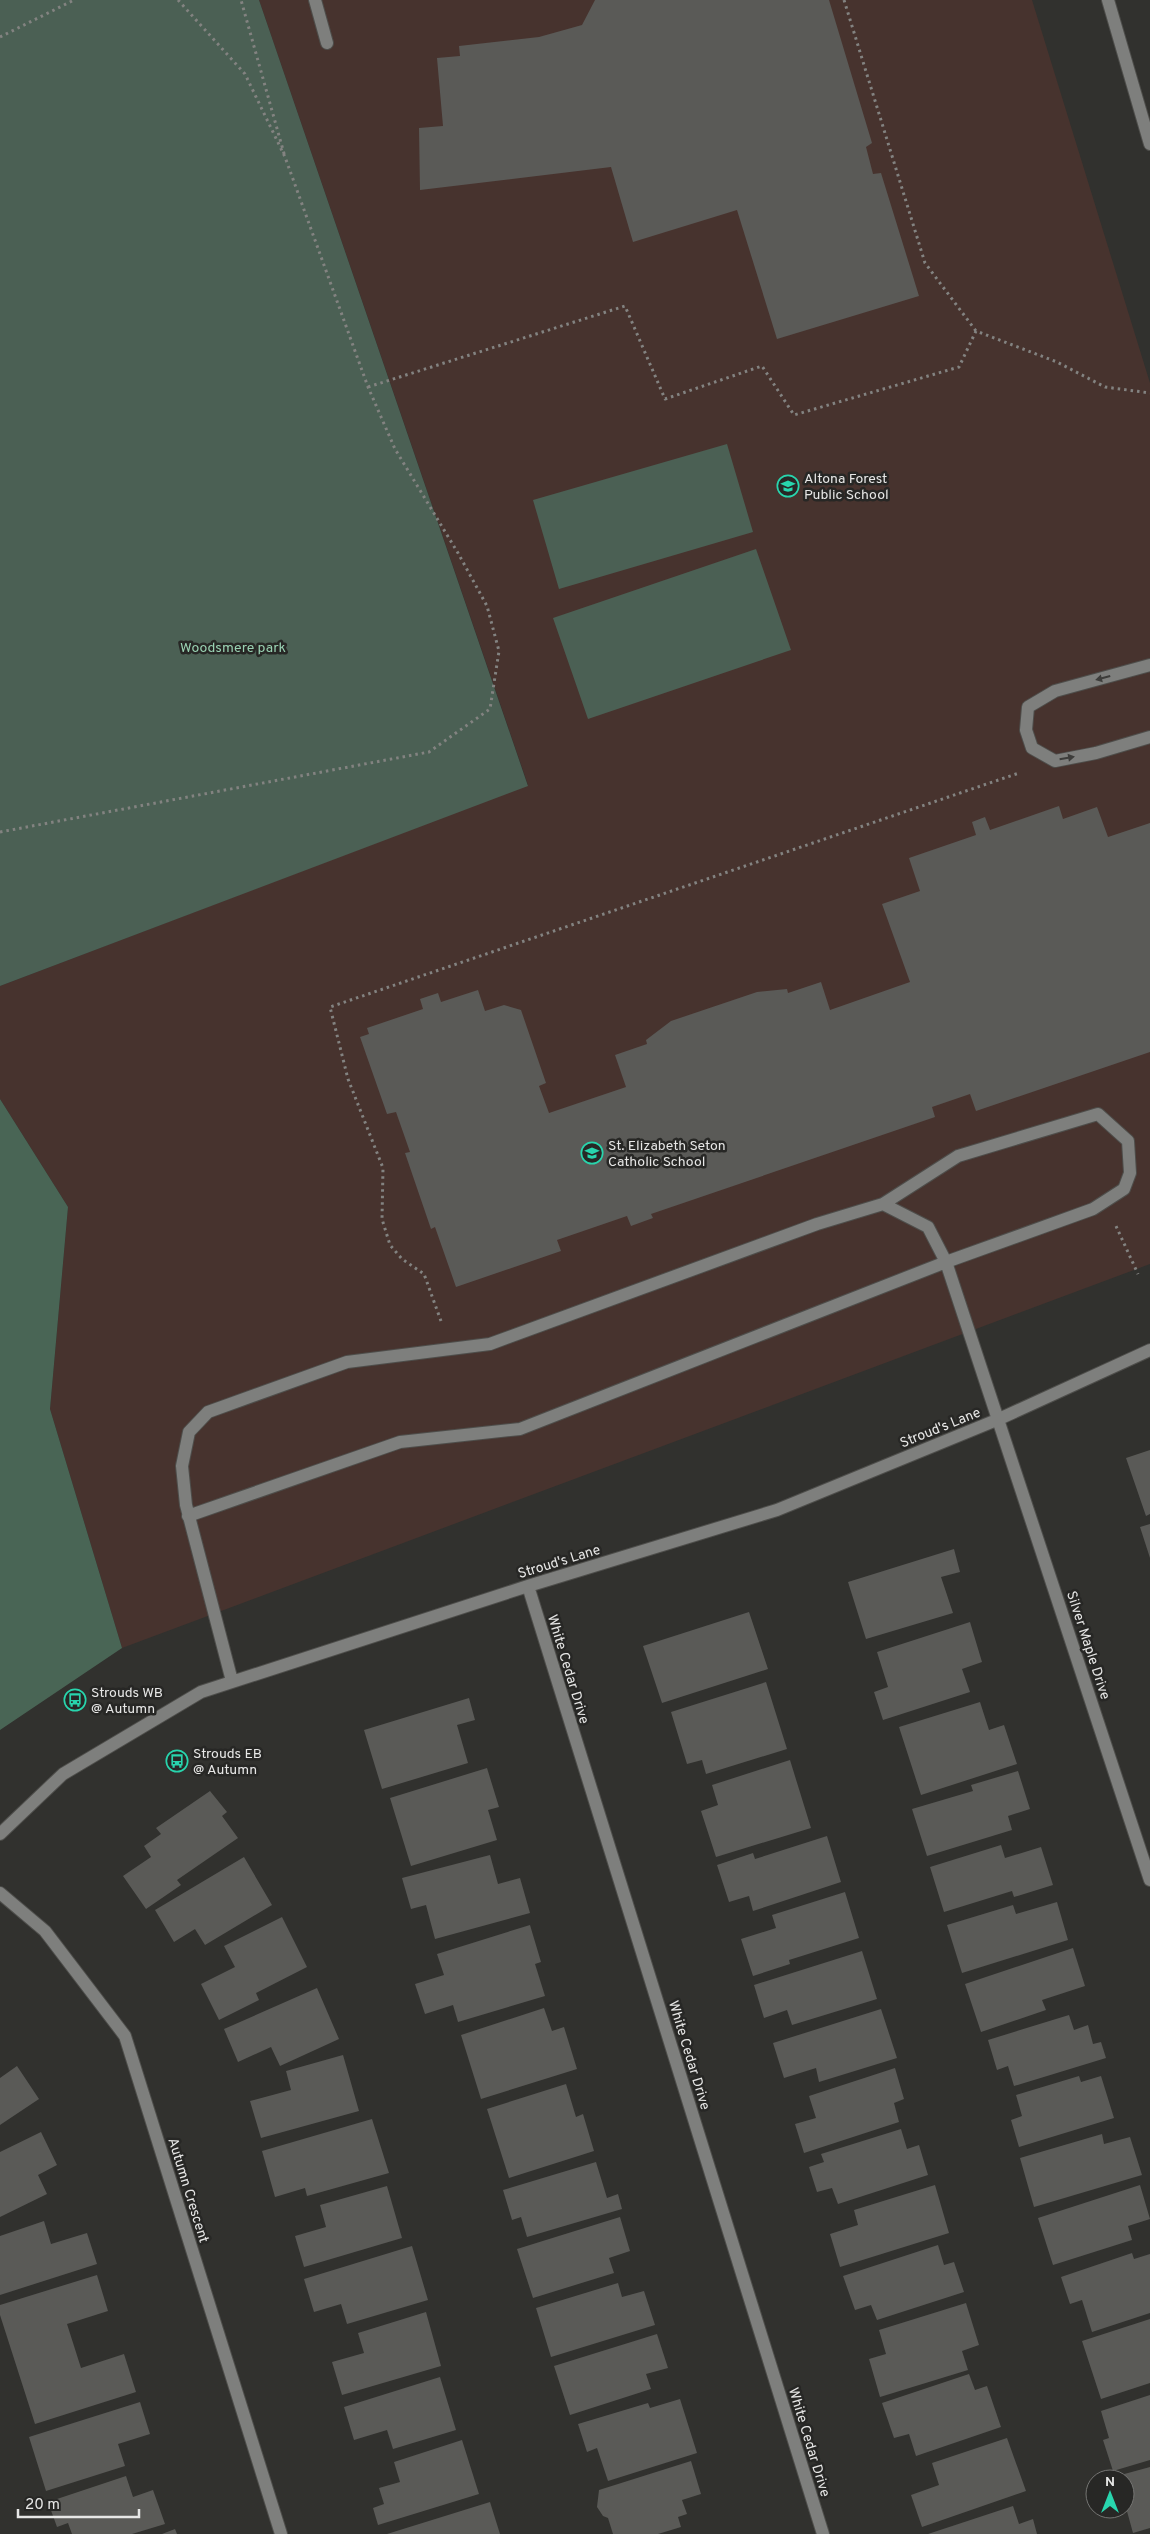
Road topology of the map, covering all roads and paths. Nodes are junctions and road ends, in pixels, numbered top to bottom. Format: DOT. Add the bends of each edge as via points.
graph roads {
  1 [pos="74,0"];
  2 [pos="178,0"];
  3 [pos="241,0"];
  4 [pos="315,0"];
  5 [pos="844,0"];
  6 [pos="1108,0"];
  7 [pos="0,36"];
  8 [pos="327,43"];
  9 [pos="1150,144"];
  10 [pos="285,157"];
  11 [pos="976,331"];
  12 [pos="368,386"];
  13 [pos="1150,393"];
  14 [pos="1150,666"];
  15 [pos="1150,737"];
  16 [pos="1055,761"];
  17 [pos="0,832"];
  18 [pos="883,1204"];
  19 [pos="1114,1220"];
  20 [pos="946,1262"];
  21 [pos="1138,1274"];
  22 [pos="452,1350"];
  23 [pos="1150,1350"];
  24 [pos="998,1419"];
  25 [pos="188,1516"];
  26 [pos="528,1586"];
  27 [pos="232,1681"];
  28 [pos="0,1834"];
  29 [pos="1150,1880"];
  30 [pos="0,1893"];
  31 [pos="281,2534"];
  32 [pos="823,2534"];
  1 -- 7 [label="path"];
  2 -- 10 [label="path" via="245,74"];
  3 -- 10 [label="path"];
  4 -- 8 [label="street"];
  5 -- 11 [label="path" via="925,263"];
  6 -- 9 [label="street"];
  10 -- 12 [label="path"];
  11 -- 12 [label="path" via="959,367 794,416 762,366 665,399 625,306"];
  11 -- 13 [label="path" via="1057,362 1105,387"];
  12 -- 17 [label="path" via="395,448 487,606 499,651 490,709 429,752"];
  14 -- 16 [label="street, one-way" via="1055,691 1028,707 1026,730 1032,748"];
  16 -- 15 [label="street, one-way"];
  16 -- 22 [label="path" via="330,1007 348,1080 383,1168 382,1219 390,1245 402,1259 424,1274"];
  18 -- 20 [label="street, Silver Maple Drive" via="928,1227"];
  18 -- 20 [label="street" via="958,1156 1098,1114 1128,1141 1130,1173 1124,1189 1093,1209"];
  18 -- 22 [label="street" via="816,1224 490,1344"];
  19 -- 21 [label="path"];
  20 -- 24 [label="street, Silver Maple Drive"];
  20 -- 25 [label="street" via="520,1429 400,1442"];
  22 -- 25 [label="street" via="347,1362 208,1412 189,1432 182,1466"];
  23 -- 24 [label="street, Stroud's Lane"];
  24 -- 26 [label="street, Stroud's Lane" via="777,1510"];
  24 -- 29 [label="street, Silver Maple Drive"];
  25 -- 27 [label="street"];
  26 -- 27 [label="street, Stroud's Lane"];
  26 -- 32 [label="street, White Cedar Drive"];
  27 -- 28 [label="street, Stroud's Lane" via="201,1692 62,1774"];
  30 -- 31 [label="street, Autumn Crescent" via="45,1931 125,2036"];
}
